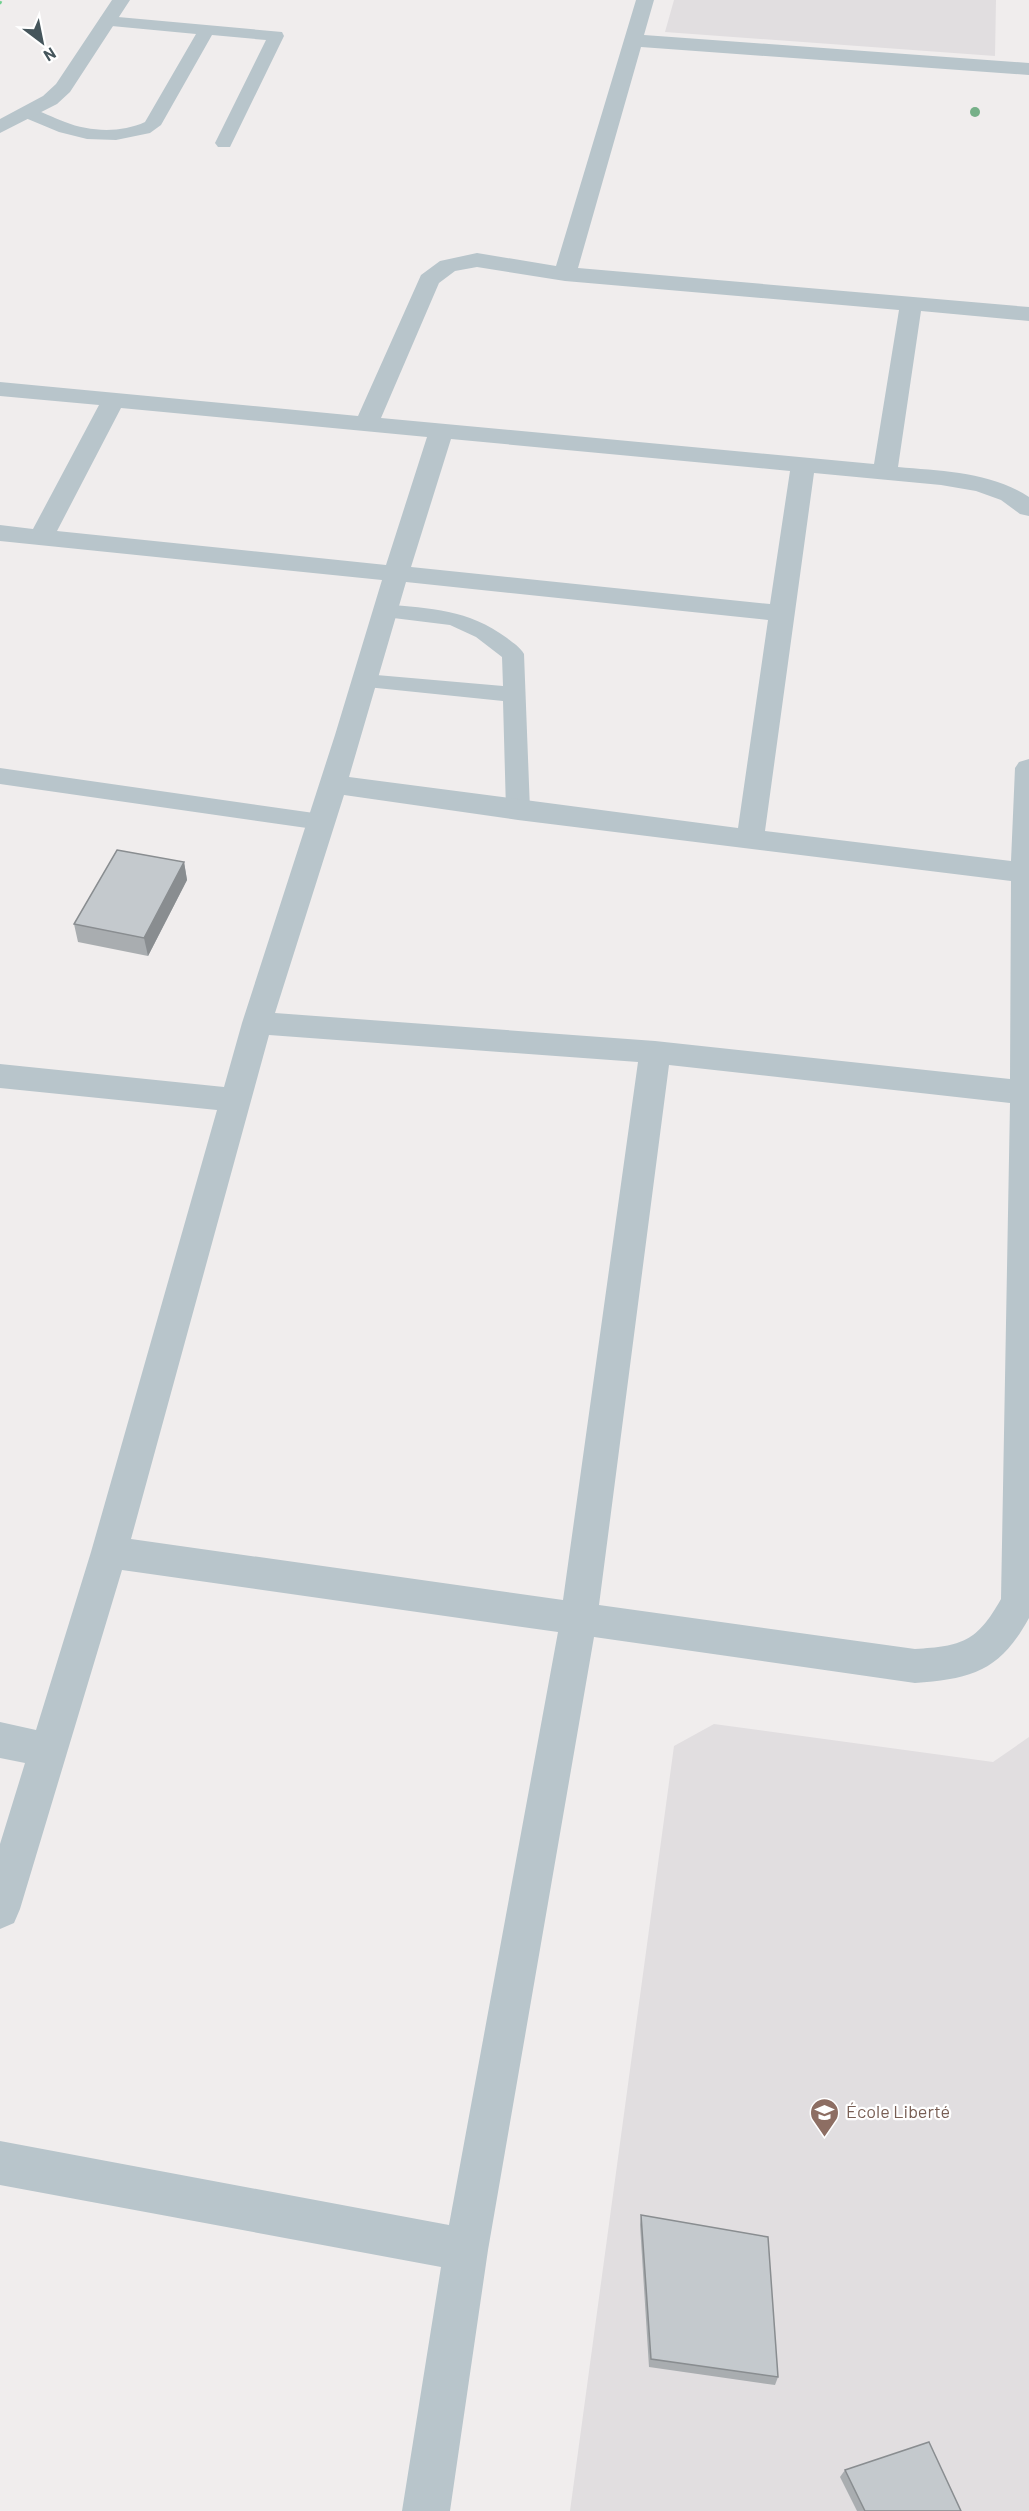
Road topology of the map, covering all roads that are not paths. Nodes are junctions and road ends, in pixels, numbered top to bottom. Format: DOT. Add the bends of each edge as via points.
graph roads {
  1 [pos="121,0"];
  2 [pos="645,0"];
  3 [pos="107,21"];
  4 [pos="207,30"];
  5 [pos="632,40"];
  6 [pos="1029,69"];
  7 [pos="29,113"];
  8 [pos="0,128"];
  9 [pos="224,143"];
  10 [pos="565,274"];
  11 [pos="911,305"];
  12 [pos="1029,314"];
  13 [pos="0,389"];
  14 [pos="113,401"];
  15 [pos="366,424"];
  16 [pos="441,431"];
  17 [pos="804,464"];
  18 [pos="885,473"];
  19 [pos="1029,508"];
  20 [pos="0,533"];
  21 [pos="41,537"];
  22 [pos="396,574"];
  23 [pos="385,611"];
  24 [pos="782,613"];
  25 [pos="365,681"];
  26 [pos="515,695"];
  27 [pos="1029,768"];
  28 [pos="0,776"];
  29 [pos="333,784"];
  30 [pos="518,810"];
  31 [pos="321,822"];
  32 [pos="750,839"];
  33 [pos="1025,873"];
  34 [pos="256,1023"];
  35 [pos="655,1052"];
  36 [pos="0,1076"];
  37 [pos="1028,1093"];
  38 [pos="235,1100"];
  39 [pos="109,1551"];
  40 [pos="579,1618"];
  41 [pos="0,1740"];
  42 [pos="47,1750"];
  43 [pos="0,1909"];
  44 [pos="0,2163"];
  45 [pos="466,2250"];
  46 [pos="426,2511"];
  1 -- 3 [label="street"];
  2 -- 5 [label="street"];
  3 -- 4 [label="lane"];
  3 -- 7 [label="street" via="63,88"];
  4 -- 7 [label="lane" via="152,125 142,131 127,135 77,132"];
  4 -- 9 [label="lane" via="276,36"];
  5 -- 6 [label="street"];
  5 -- 10 [label="street"];
  7 -- 8 [label="street"];
  10 -- 11 [label="street"];
  10 -- 15 [label="street" via="477,260 448,266 429,280"];
  11 -- 12 [label="street"];
  11 -- 18 [label="street"];
  13 -- 14 [label="street"];
  14 -- 15 [label="street"];
  14 -- 21 [label="street"];
  15 -- 16 [label="street"];
  16 -- 17 [label="street"];
  16 -- 22 [label="street"];
  17 -- 18 [label="street"];
  17 -- 24 [label="street"];
  18 -- 19 [label="street" via="986,485 1017,497"];
  20 -- 21 [label="street"];
  21 -- 22 [label="street"];
  22 -- 23 [label="street"];
  22 -- 24 [label="street"];
  23 -- 25 [label="street"];
  23 -- 26 [label="lane" via="454,618 484,632 513,654"];
  24 -- 32 [label="street"];
  25 -- 26 [label="lane"];
  25 -- 29 [label="street"];
  26 -- 30 [label="lane"];
  27 -- 33 [label="street"];
  28 -- 31 [label="lane"];
  29 -- 30 [label="street"];
  29 -- 31 [label="street"];
  30 -- 32 [label="street"];
  31 -- 34 [label="street"];
  32 -- 33 [label="street"];
  33 -- 37 [label="street"];
  34 -- 35 [label="street"];
  34 -- 38 [label="street"];
  35 -- 37 [label="street"];
  35 -- 40 [label="street"];
  36 -- 38 [label="street"];
  37 -- 40 [label="street" via="1019,1601 1004,1629 984,1652 951,1664 915,1666"];
  38 -- 39 [label="street"];
  39 -- 40 [label="street"];
  39 -- 42 [label="street"];
  40 -- 45 [label="street"];
  41 -- 42 [label="street"];
  42 -- 43 [label="street"];
  44 -- 45 [label="street"];
  45 -- 46 [label="street"];
}
